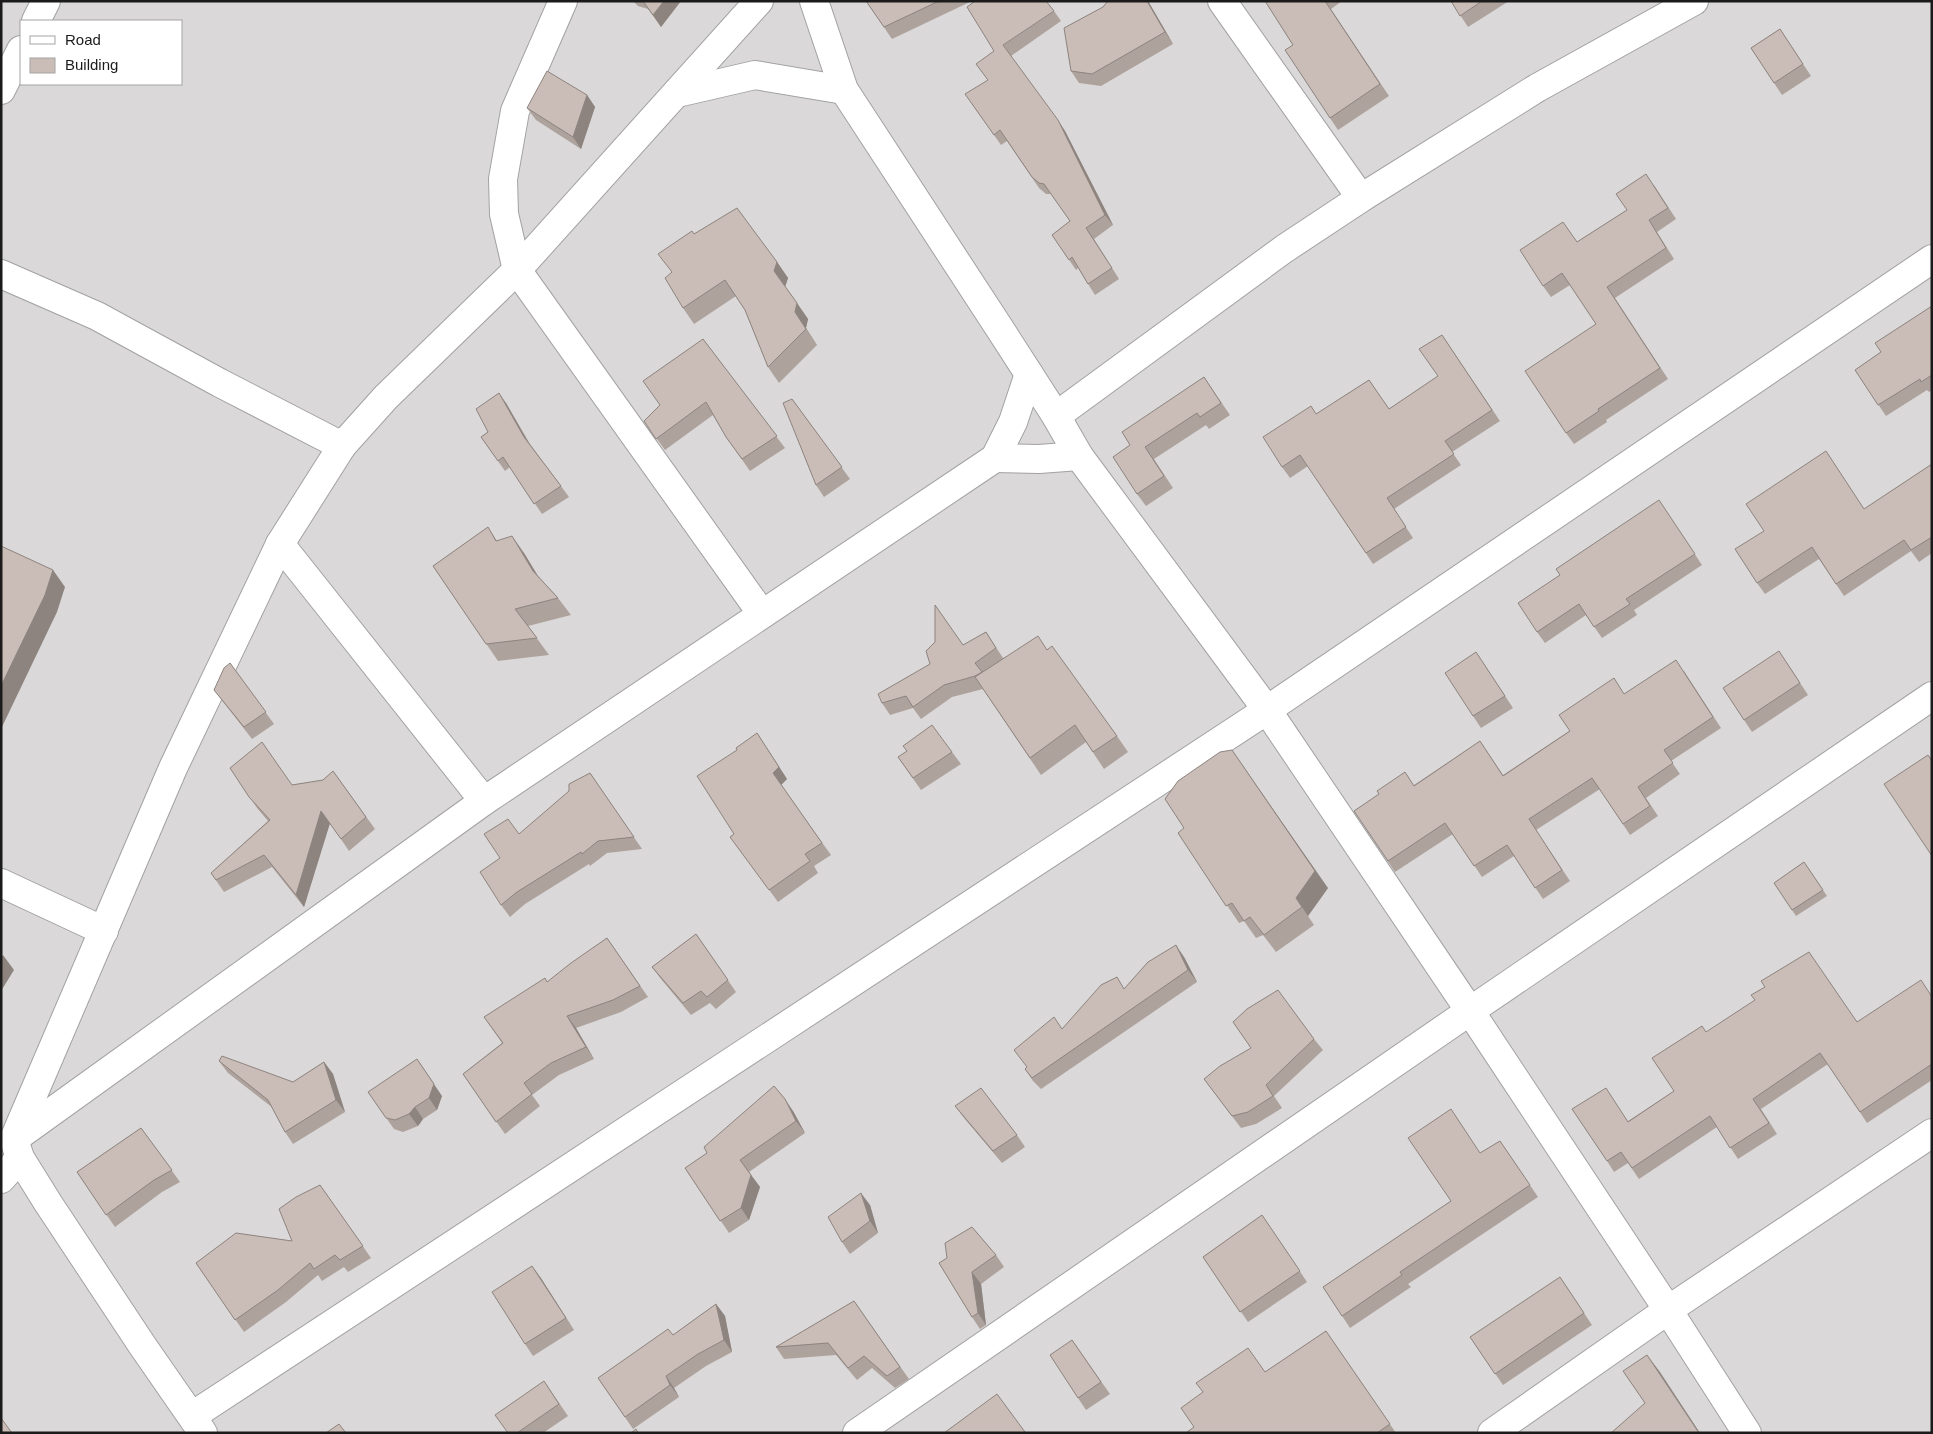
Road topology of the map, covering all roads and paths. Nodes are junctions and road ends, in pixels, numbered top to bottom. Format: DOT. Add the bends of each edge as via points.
graph roads {
  1 [pos="46,1"];
  2 [pos="563,1"];
  3 [pos="759,1"];
  4 [pos="814,1"];
  5 [pos="1222,1"];
  6 [pos="1694,1"];
  7 [pos="36,20"];
  8 [pos="20,52"];
  9 [pos="1,90"];
  10 [pos="844,90"];
  11 [pos="677,93"];
  12 [pos="1361,198"];
  13 [pos="1932,259"];
  14 [pos="517,270"];
  15 [pos="1,274"];
  16 [pos="1028,374"];
  17 [pos="1056,416"];
  18 [pos="342,446"];
  19 [pos="1079,456"];
  20 [pos="994,458"];
  21 [pos="280,544"];
  22 [pos="762,614"];
  23 [pos="1932,696"];
  24 [pos="1267,710"];
  25 [pos="484,802"];
  26 [pos="1,882"];
  27 [pos="104,931"];
  28 [pos="1470,1011"];
  29 [pos="1932,1133"];
  30 [pos="17,1148"];
  31 [pos="1,1179"];
  32 [pos="1668,1310"];
  33 [pos="198,1424"];
  34 [pos="857,1433"];
  35 [pos="1492,1433"];
  36 [pos="1747,1433"];
  1 -- 7 [label="street"];
  2 -- 14 [label="street" via="515,111 503,179 504,214"];
  3 -- 11 [label="street"];
  4 -- 10 [label="street"];
  5 -- 12 [label="street"];
  6 -- 12 [label="street" via="1536,88"];
  8 -- 9 [label="street"];
  10 -- 11 [label="street" via="755,75"];
  10 -- 16 [label="street"];
  11 -- 14 [label="street"];
  12 -- 17 [label="street" via="1284,249"];
  13 -- 24 [label="street"];
  14 -- 18 [label="street" via="386,397"];
  14 -- 22 [label="street"];
  15 -- 18 [label="street" via="98,316"];
  16 -- 17 [label="street"];
  16 -- 20 [label="street" via="1012,422"];
  17 -- 19 [label="street"];
  18 -- 21 [label="street"];
  19 -- 20 [label="street"];
  19 -- 24 [label="street"];
  20 -- 22 [label="street"];
  21 -- 25 [label="street"];
  21 -- 27 [label="street" via="173,768"];
  22 -- 25 [label="street"];
  23 -- 28 [label="street"];
  24 -- 28 [label="street"];
  24 -- 33 [label="street"];
  25 -- 30 [label="street"];
  26 -- 27 [label="street"];
  27 -- 30 [label="street"];
  28 -- 32 [label="street"];
  28 -- 34 [label="street"];
  29 -- 32 [label="street"];
  30 -- 31 [label="street"];
  30 -- 33 [label="street" via="142,1345"];
  32 -- 35 [label="street"];
  32 -- 36 [label="street"];
}
